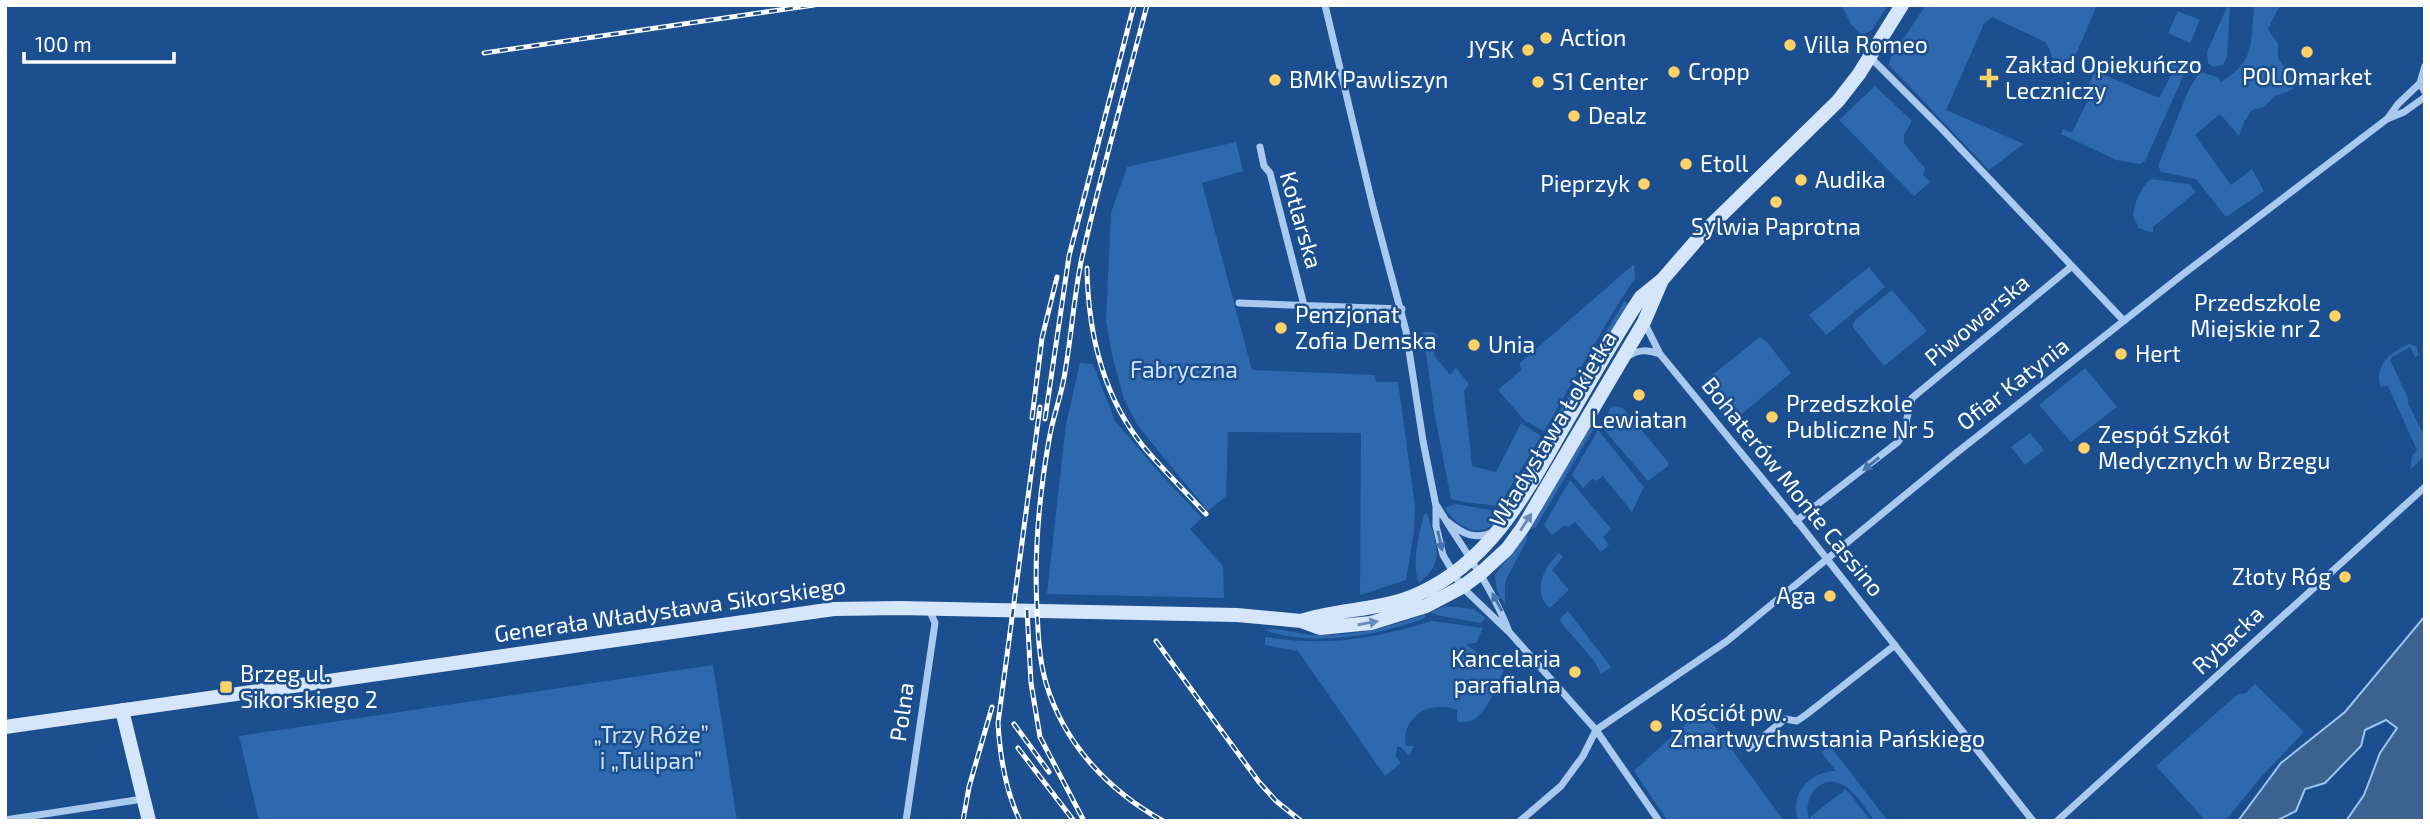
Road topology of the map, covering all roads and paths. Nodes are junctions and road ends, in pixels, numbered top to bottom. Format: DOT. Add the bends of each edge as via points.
graph roads {
  1 [pos="1325,5"];
  2 [pos="1902,5"];
  3 [pos="1870,57"];
  4 [pos="2425,66"];
  5 [pos="2420,83"];
  6 [pos="2425,95"];
  7 [pos="2387,119"];
  8 [pos="1260,147"];
  9 [pos="2072,266"];
  10 [pos="1662,280"];
  11 [pos="1239,303"];
  12 [pos="1304,305"];
  13 [pos="1402,309"];
  14 [pos="2124,321"];
  15 [pos="1644,322"];
  16 [pos="1660,354"];
  17 [pos="1623,358"];
  18 [pos="2425,486"];
  19 [pos="1436,506"];
  20 [pos="1444,519"];
  21 [pos="1796,521"];
  22 [pos="1503,526"];
  23 [pos="1472,560"];
  24 [pos="1827,560"];
  25 [pos="1481,573"];
  26 [pos="1453,574"];
  27 [pos="1462,587"];
  28 [pos="929,609"];
  29 [pos="1308,619"];
  30 [pos="1510,633"];
  31 [pos="1895,645"];
  32 [pos="122,710"];
  33 [pos="5,727"];
  34 [pos="1596,730"];
  35 [pos="1749,748"];
  36 [pos="143,799"];
  37 [pos="5,820"];
  38 [pos="149,821"];
  39 [pos="906,821"];
  40 [pos="1520,821"];
  41 [pos="1659,821"];
  42 [pos="2033,821"];
  43 [pos="2057,821"];
  1 -- 13 [label="street"];
  2 -- 3 [label="main road, Władysława Łokietka"];
  3 -- 9 [label="street"];
  3 -- 10 [label="main road, Władysława Łokietka" via="1826,115 1702,234"];
  4 -- 5 [label="street"];
  5 -- 6 [label="street"];
  5 -- 7 [label="street, Ofiar Katynia"];
  6 -- 7 [label="street, Ofiar Katynia"];
  7 -- 14 [label="street, Ofiar Katynia"];
  8 -- 12 [label="street, Kotlarska"];
  9 -- 14 [label="street"];
  9 -- 21 [label="street, Piwowarska, one-way" via="1912,398 1898,442"];
  10 -- 15 [label="main road, Władysława Łokietka"];
  10 -- 22 [label="main road, Władysława Łokietka" via="1641,297"];
  11 -- 12 [label="street"];
  12 -- 13 [label="street"];
  13 -- 19 [label="street"];
  14 -- 24 [label="street, Ofiar Katynia"];
  15 -- 16 [label="street, Bohaterów Monte Cassino"];
  15 -- 17 [label="main road, Władysława Łokietka"];
  16 -- 17 [label="street" via="1646,350"];
  16 -- 21 [label="street, Bohaterów Monte Cassino"];
  25 -- 17 [label="main road, Władysława Łokietka, one-way" via="1523,527"];
  18 -- 43 [label="street, Rybacka"];
  19 -- 20 [label="street"];
  19 -- 26 [label="street, one-way" via="1443,555"];
  20 -- 22 [label="street" via="1461,533 1475,537"];
  20 -- 23 [label="street"];
  21 -- 24 [label="street, Bohaterów Monte Cassino"];
  22 -- 23 [label="main road, Władysława Łokietka"];
  23 -- 25 [label="street"];
  23 -- 26 [label="main road, Generała Władysława Sikorskiego"];
  24 -- 31 [label="street, Bohaterów Monte Cassino"];
  24 -- 34 [label="street, Ofiar Katynia" via="1727,641"];
  25 -- 27 [label="main road, Władysława Łokietka"];
  30 -- 25 [label="street, one-way"];
  26 -- 27 [label="street"];
  26 -- 29 [label="main road, Generała Władysława Sikorskiego" via="1384,606"];
  29 -- 27 [label="main road, Generała Władysława Sikorskiego, one-way" via="1320,628 1371,623 1426,606"];
  27 -- 30 [label="street"];
  28 -- 29 [label="main road, Generała Władysława Sikorskiego"];
  28 -- 32 [label="main road, Generała Władysława Sikorskiego" via="808,611"];
  28 -- 39 [label="street, Polna" via="935,622"];
  30 -- 34 [label="street"];
  31 -- 35 [label="street" via="1807,714 1797,721 1785,719"];
  31 -- 42 [label="street, Bohaterów Monte Cassino"];
  32 -- 33 [label="main road, Generała Władysława Sikorskiego"];
  32 -- 36 [label="main road"];
  34 -- 40 [label="street" via="1562,786"];
  34 -- 41 [label="street"];
  36 -- 37 [label="street"];
  36 -- 38 [label="main road"];
}
